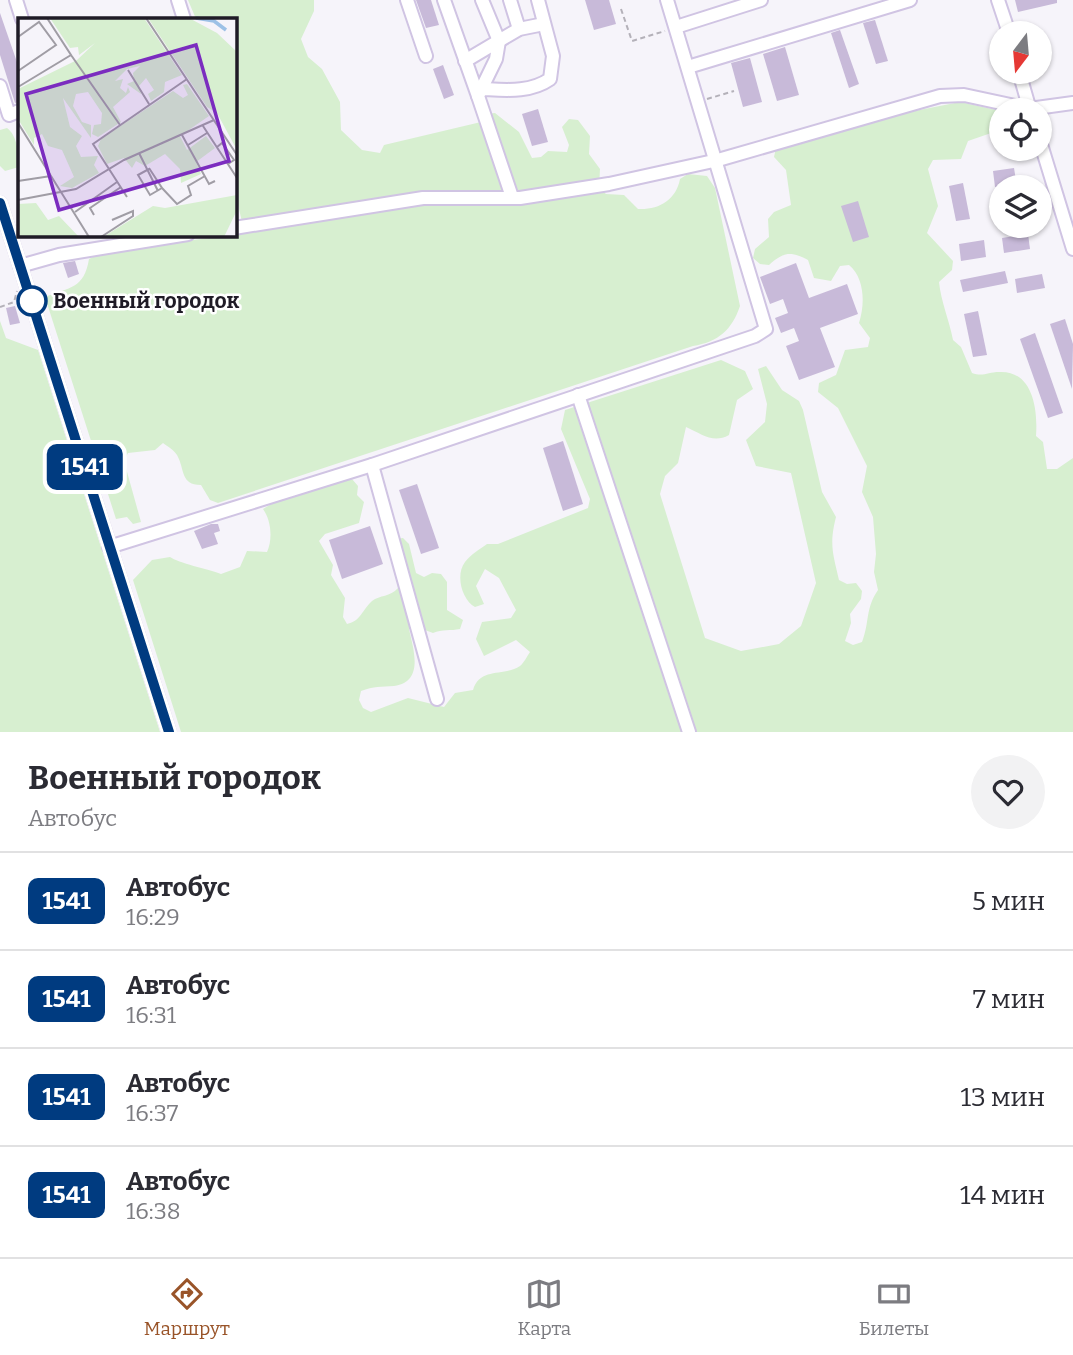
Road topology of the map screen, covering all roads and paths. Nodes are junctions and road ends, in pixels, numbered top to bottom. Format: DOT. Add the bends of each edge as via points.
graph roads {
  1 [pos="16,0"];
  2 [pos="178,0"];
  3 [pos="407,0"];
  4 [pos="444,0"];
  5 [pos="482,0"];
  6 [pos="510,0"];
  7 [pos="538,0"];
  8 [pos="667,0"];
  9 [pos="761,0"];
  10 [pos="910,0"];
  11 [pos="998,0"];
  12 [pos="621,9"];
  13 [pos="22,18"];
  14 [pos="184,18"];
  15 [pos="1005,21"];
  16 [pos="544,24"];
  17 [pos="676,27"];
  18 [pos="519,29"];
  19 [pos="499,41"];
  20 [pos="426,56"];
  21 [pos="465,61"];
  22 [pos="688,67"];
  23 [pos="0,86"];
  24 [pos="734,91"];
  25 [pos="480,93"];
  26 [pos="699,101"];
  27 [pos="989,101"];
  28 [pos="1073,103"];
  29 [pos="1052,106"];
  30 [pos="18,111"];
  31 [pos="718,160"];
  32 [pos="1048,161"];
  33 [pos="512,197"];
  34 [pos="0,203"];
  35 [pos="1067,209"];
  36 [pos="236,228"];
  37 [pos="91,236"];
  38 [pos="175,236"];
  39 [pos="94,248"];
  40 [pos="1073,249"];
  41 [pos="20,266"];
  42 [pos="18,283"];
  43 [pos="0,307"];
  44 [pos="578,395"];
  45 [pos="372,464"];
  46 [pos="109,547"];
  47 [pos="437,699"];
  48 [pos="169,732"];
  49 [pos="689,732"];
  1 -- 13 [label="street"];
  2 -- 14 [label="street"];
  3 -- 20 [label="street"];
  4 -- 21 [label="street"];
  5 -- 19 [label="street"];
  6 -- 18 [label="street"];
  7 -- 16 [label="street"];
  8 -- 17 [label="street"];
  9 -- 17 [label="street"];
  10 -- 22 [label="street"];
  11 -- 15 [label="street"];
  12 -- 17 [label="path" via="632,41"];
  16 -- 18 [label="street"];
  16 -- 25 [label="street" via="552,56 550,79 519,90"];
  17 -- 22 [label="street"];
  18 -- 19 [label="street"];
  19 -- 21 [label="street"];
  19 -- 25 [label="street"];
  21 -- 25 [label="street"];
  22 -- 26 [label="street"];
  23 -- 30 [label="street" via="9,115"];
  24 -- 26 [label="path"];
  25 -- 33 [label="street"];
  26 -- 31 [label="street"];
  27 -- 31 [label="street" via="940,96"];
  28 -- 29 [label="street"];
  31 -- 33 [label="street" via="610,184"];
  31 -- 44 [label="street" via="766,329"];
  32 -- 35 [label="street"];
  33 -- 36 [label="street" via="423,198"];
  34 -- 41 [label="street"];
  35 -- 40 [label="street"];
  37 -- 39 [label="street"];
  38 -- 39 [label="street"];
  39 -- 41 [label="street"];
  41 -- 46 [label="street"];
  42 -- 43 [label="path" via="14,302"];
  44 -- 45 [label="street"];
  44 -- 49 [label="street"];
  45 -- 46 [label="street"];
  45 -- 47 [label="street"];
  46 -- 48 [label="street"];
}
